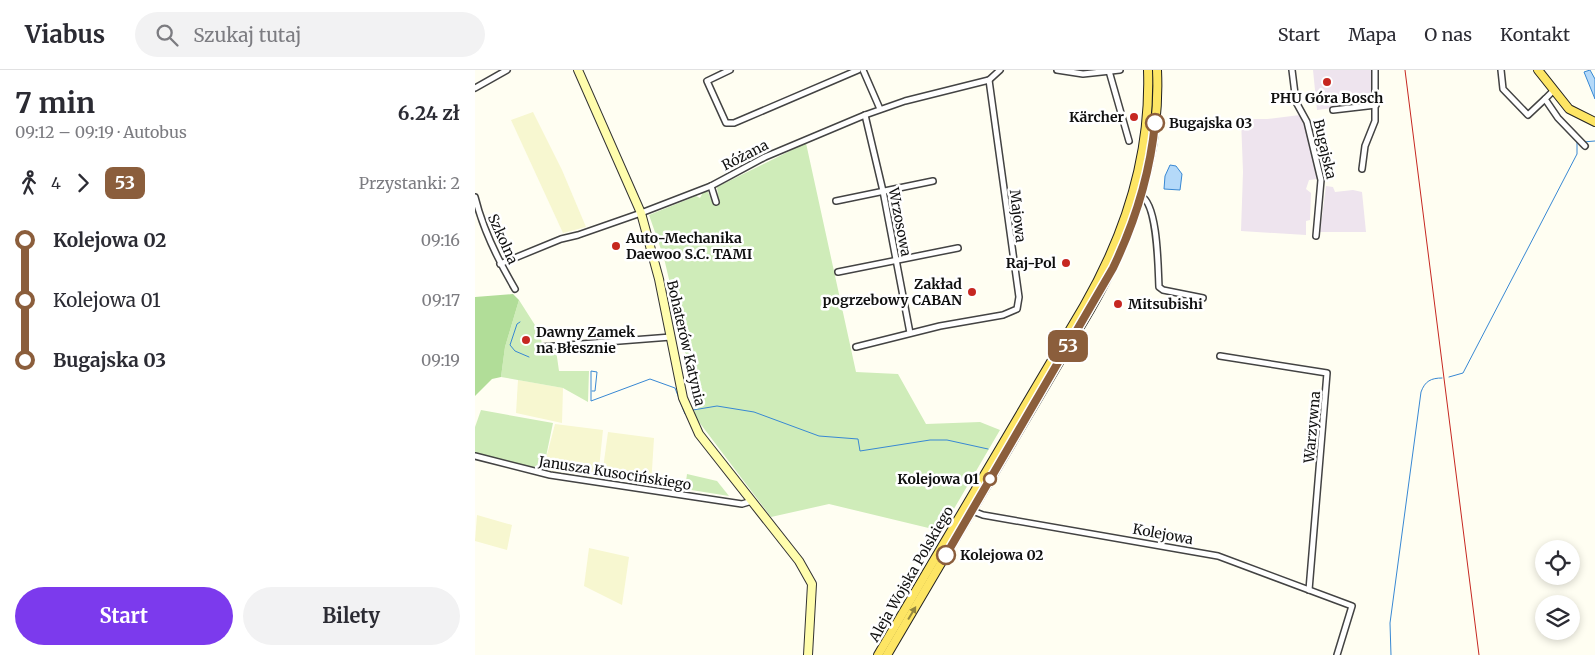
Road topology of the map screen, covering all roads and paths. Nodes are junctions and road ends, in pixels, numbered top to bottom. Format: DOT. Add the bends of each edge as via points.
graph roads {
  1 [pos="507,70"];
  2 [pos="579,70"];
  3 [pos="731,70"];
  4 [pos="858,70"];
  5 [pos="863,70"];
  6 [pos="1000,70"];
  7 [pos="1057,70"];
  8 [pos="1120,70"];
  9 [pos="1141,70"];
  10 [pos="1157,70"];
  11 [pos="1291,70"];
  12 [pos="1375,70"];
  13 [pos="1501,70"];
  14 [pos="1538,70"];
  15 [pos="1109,71"];
  16 [pos="1148,73"];
  17 [pos="989,80"];
  18 [pos="475,88"];
  19 [pos="1553,91"];
  20 [pos="1545,99"];
  21 [pos="1376,104"];
  22 [pos="880,109"];
  23 [pos="1333,110"];
  24 [pos="865,115"];
  25 [pos="1595,122"];
  26 [pos="1129,141"];
  27 [pos="1585,146"];
  28 [pos="1362,169"];
  29 [pos="933,180"];
  30 [pos="711,186"];
  31 [pos="883,191"];
  32 [pos="1141,196"];
  33 [pos="475,197"];
  34 [pos="836,201"];
  35 [pos="716,202"];
  36 [pos="476,206"];
  37 [pos="641,213"];
  38 [pos="1316,236"];
  39 [pos="958,248"];
  40 [pos="895,260"];
  41 [pos="500,264"];
  42 [pos="838,272"];
  43 [pos="515,289"];
  44 [pos="1203,298"];
  45 [pos="910,333"];
  46 [pos="671,337"];
  47 [pos="542,347"];
  48 [pos="856,347"];
  49 [pos="1220,356"];
  50 [pos="475,456"];
  51 [pos="751,500"];
  52 [pos="968,510"];
  53 [pos="1309,590"];
  54 [pos="808,655"];
  55 [pos="878,655"];
  56 [pos="887,655"];
  57 [pos="1337,655"];
  1 -- 18 [label="street"];
  2 -- 37 [label="street, Bohaterów Katynia"];
  3 -- 4 [label="street" via="708,79 707,84 726,123"];
  5 -- 22 [label="street"];
  6 -- 17 [label="street, Różana"];
  7 -- 15 [label="street" via="1078,74"];
  8 -- 15 [label="street"];
  9 -- 16 [label="street"];
  10 -- 32 [label="main road, Aleja Wojska Polskiego" via="1153,140"];
  11 -- 38 [label="street, Bugajska" via="1296,102 1307,122 1321,180"];
  12 -- 21 [label="street"];
  13 -- 20 [label="street" via="1503,89 1528,115"];
  14 -- 19 [label="main road"];
  15 -- 26 [label="street"];
  16 -- 52 [label="main road, Aleja Wojska Polskiego" via="1142,159 1117,241 1084,306"];
  17 -- 22 [label="street, Różana"];
  17 -- 45 [label="street, Majowa" via="1019,297 1017,309 1003,315"];
  19 -- 20 [label="street"];
  19 -- 25 [label="main road" via="1573,112"];
  20 -- 27 [label="street" via="1557,118"];
  21 -- 23 [label="street"];
  21 -- 28 [label="street" via="1375,121 1365,146"];
  22 -- 24 [label="street, Różana"];
  24 -- 30 [label="street, Różana" via="765,157"];
  24 -- 31 [label="street, Wrzosowa"];
  29 -- 31 [label="street"];
  30 -- 35 [label="street"];
  30 -- 37 [label="street, Różana"];
  31 -- 34 [label="street"];
  31 -- 40 [label="street, Wrzosowa"];
  32 -- 44 [label="street" via="1149,202 1152,211 1159,287"];
  32 -- 52 [label="main road, Aleja Wojska Polskiego" via="1127,236 1100,292"];
  33 -- 36 [label="street, Szkolna"];
  36 -- 41 [label="street, Szkolna"];
  37 -- 41 [label="street, Różana" via="561,239"];
  37 -- 46 [label="street, Bohaterów Katynia"];
  39 -- 40 [label="street"];
  40 -- 42 [label="street"];
  40 -- 45 [label="street, Wrzosowa"];
  41 -- 43 [label="street, Szkolna"];
  45 -- 48 [label="street, Majowa"];
  46 -- 47 [label="street"];
  46 -- 51 [label="street, Bohaterów Katynia" via="683,398 691,420"];
  49 -- 53 [label="street, Warzywna" via="1327,373"];
  50 -- 51 [label="street, Janusza Kusocińskiego" via="550,475 742,504"];
  51 -- 54 [label="street, Bohaterów Katynia" via="812,584"];
  52 -- 53 [label="street, Kolejowa" via="1209,554"];
  52 -- 55 [label="main road, Aleja Wojska Polskiego"];
  56 -- 52 [label="main road, Aleja Wojska Polskiego, one-way"];
  53 -- 57 [label="street, Kolejowa" via="1352,606"];
}
